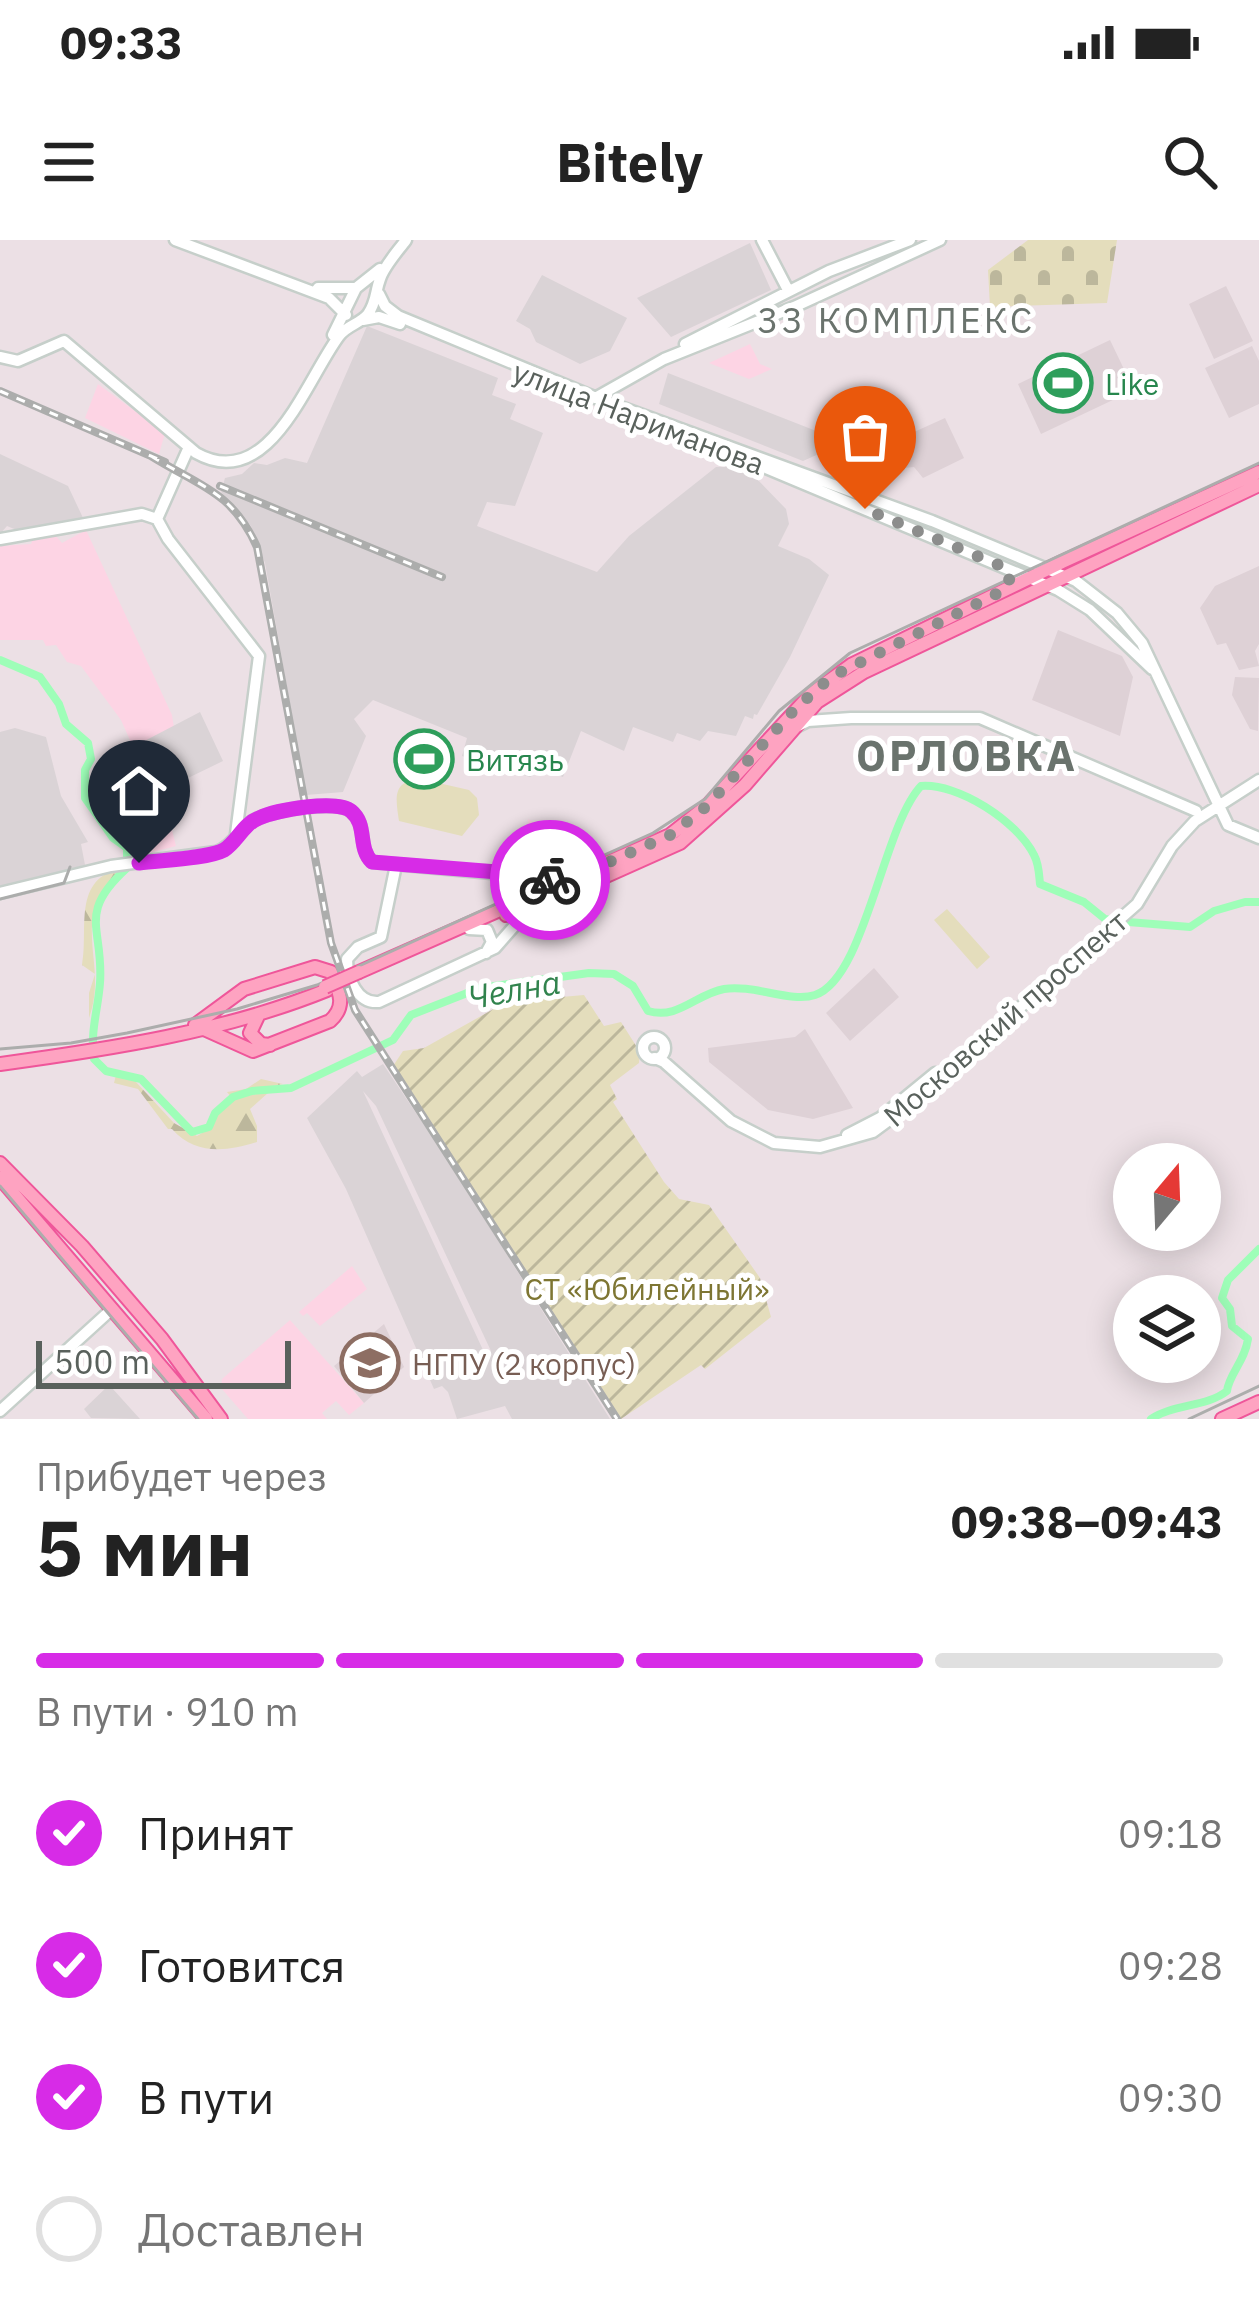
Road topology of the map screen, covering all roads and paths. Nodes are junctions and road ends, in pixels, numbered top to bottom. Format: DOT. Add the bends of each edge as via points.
graph roads {
  1 [pos="175,240"];
  2 [pos="190,240"];
  3 [pos="403,240"];
  4 [pos="763,240"];
  5 [pos="910,240"];
  6 [pos="940,240"];
  7 [pos="879,261"];
  8 [pos="360,285"];
  9 [pos="788,290"];
  10 [pos="379,292"];
  11 [pos="345,310"];
  12 [pos="361,321"];
  13 [pos="721,331"];
  14 [pos="0,357"];
  15 [pos="610,387"];
  16 [pos="591,398"];
  17 [pos="611,403"];
  18 [pos="654,420"];
  19 [pos="273,436"];
  20 [pos="188,447"];
  21 [pos="1259,472"];
  22 [pos="797,474"];
  23 [pos="1259,485"];
  24 [pos="152,517"];
  25 [pos="932,521"];
  26 [pos="962,533"];
  27 [pos="927,537"];
  28 [pos="0,539"];
  29 [pos="958,549"];
  30 [pos="1006,568"];
  31 [pos="1050,568"];
  32 [pos="1074,576"];
  33 [pos="1030,578"];
  34 [pos="1046,585"];
  35 [pos="1006,589"];
  36 [pos="1117,613"];
  37 [pos="1105,624"];
  38 [pos="1132,628"];
  39 [pos="924,635"];
  40 [pos="1119,638"];
  41 [pos="818,702"];
  42 [pos="819,720"];
  43 [pos="793,729"];
  44 [pos="755,764"];
  45 [pos="1259,777"];
  46 [pos="740,781"];
  47 [pos="241,806"];
  48 [pos="1219,807"];
  49 [pos="1196,811"];
  50 [pos="257,818"];
  51 [pos="235,837"];
  52 [pos="1259,838"];
  53 [pos="396,865"];
  54 [pos="530,876"];
  55 [pos="569,880"];
  56 [pos="0,893"];
  57 [pos="530,902"];
  58 [pos="1134,903"];
  59 [pos="469,929"];
  60 [pos="1098,934"];
  61 [pos="485,954"];
  62 [pos="360,974"];
  63 [pos="244,989"];
  64 [pos="257,1013"];
  65 [pos="199,1027"];
  66 [pos="271,1045"];
  67 [pos="664,1047"];
  68 [pos="655,1058"];
  69 [pos="1,1063"];
  70 [pos="0,1163"];
  71 [pos="0,1178"];
  72 [pos="62,1226"];
  73 [pos="51,1238"];
  74 [pos="82,1246"];
  75 [pos="70,1259"];
  76 [pos="112,1309"];
  77 [pos="162,1340"];
  78 [pos="146,1349"];
  79 [pos="179,1362"];
  80 [pos="164,1373"];
  81 [pos="1259,1406"];
  82 [pos="0,1411"];
  83 [pos="206,1419"];
  84 [pos="221,1419"];
  85 [pos="1222,1419"];
  86 [pos="1241,1419"];
  1 -- 11 [label="main road"];
  2 -- 8 [label="main road" via="314,287"];
  3 -- 8 [label="main road"];
  3 -- 10 [label="main road"];
  4 -- 9 [label="main road"];
  5 -- 7 [label="main road"];
  6 -- 7 [label="main road"];
  7 -- 9 [label="main road"];
  7 -- 13 [label="main road"];
  8 -- 10 [label="main road, улица Нариманова"];
  8 -- 11 [label="main road"];
  9 -- 13 [label="main road"];
  10 -- 12 [label="main road"];
  10 -- 16 [label="main road, улица Нариманова" via="398,316"];
  11 -- 12 [label="main road"];
  11 -- 19 [label="main road"];
  12 -- 16 [label="main road, улица Нариманова" via="386,319"];
  12 -- 19 [label="main road" via="341,333"];
  13 -- 15 [label="main road"];
  13 -- 16 [label="main road"];
  14 -- 20 [label="main road" via="19,362 64,341"];
  15 -- 16 [label="main road"];
  15 -- 17 [label="main road"];
  16 -- 17 [label="main road, улица Нариманова"];
  16 -- 18 [label="main road, улица Нариманова"];
  17 -- 18 [label="main road, улица Нариманова"];
  18 -- 22 [label="main road, улица Нариманова"];
  19 -- 20 [label="main road" via="230,463"];
  20 -- 24 [label="main road"];
  21 -- 31 [label="main road"];
  22 -- 25 [label="main road, улица Нариманова"];
  22 -- 27 [label="main road, улица Нариманова"];
  23 -- 32 [label="main road"];
  24 -- 28 [label="main road"];
  24 -- 47 [label="main road" via="259,656"];
  25 -- 26 [label="main road, улица Нариманова"];
  25 -- 27 [label="main road"];
  26 -- 29 [label="main road"];
  26 -- 31 [label="main road, улица Нариманова"];
  27 -- 29 [label="main road, улица Нариманова"];
  29 -- 30 [label="main road, улица Нариманова"];
  30 -- 33 [label="main road, улица Нариманова"];
  30 -- 35 [label="main road"];
  31 -- 32 [label="main road, улица Нариманова"];
  31 -- 33 [label="main road"];
  32 -- 34 [label="main road"];
  32 -- 36 [label="main road, улица Нариманова"];
  33 -- 34 [label="main road, улица Нариманова"];
  33 -- 35 [label="main road"];
  34 -- 37 [label="main road, улица Нариманова"];
  34 -- 39 [label="main road"];
  35 -- 39 [label="main road"];
  36 -- 37 [label="main road" via="1114,626"];
  36 -- 38 [label="main road, улица Нариманова"];
  37 -- 40 [label="main road, улица Нариманова"];
  38 -- 40 [label="main road"];
  38 -- 48 [label="main road, улица Нариманова"];
  39 -- 41 [label="main road"];
  39 -- 44 [label="main road" via="831,677"];
  40 -- 48 [label="main road, улица Нариманова" via="1151,667"];
  41 -- 42 [label="main road"];
  41 -- 43 [label="main road"];
  42 -- 43 [label="main road"];
  42 -- 49 [label="main road" via="980,718"];
  43 -- 44 [label="main road"];
  44 -- 46 [label="main road"];
  45 -- 48 [label="main road, Московский проспект"];
  46 -- 55 [label="main road" via="670,835"];
  46 -- 57 [label="main road" via="680,843"];
  47 -- 50 [label="main road"];
  47 -- 51 [label="main road"];
  48 -- 49 [label="main road, Московский проспект"];
  48 -- 52 [label="main road"];
  48 -- 58 [label="main road, Московский проспект" via="1180,836"];
  49 -- 58 [label="main road, Московский проспект" via="1168,840"];
  50 -- 51 [label="main road"];
  50 -- 53 [label="main road" via="346,807 361,825 364,854"];
  51 -- 56 [label="main road" via="216,852"];
  53 -- 54 [label="main road"];
  53 -- 61 [label="main road" via="382,937 347,958 359,997 379,1002"];
  54 -- 55 [label="main road"];
  54 -- 57 [label="main road" via="540,884"];
  55 -- 57 [label="main road"];
  57 -- 59 [label="main road"];
  57 -- 61 [label="main road"];
  57 -- 62 [label="main road"];
  58 -- 60 [label="main road, Московский проспект"];
  59 -- 61 [label="main road" via="491,935"];
  59 -- 62 [label="main road"];
  60 -- 67 [label="main road, Московский проспект" via="888,1113 846,1135 804,1141 751,1126"];
  60 -- 68 [label="main road, Московский проспект" via="912,1103 848,1142 805,1148 758,1138"];
  62 -- 64 [label="main road, bridge"];
  63 -- 64 [label="main road" via="239,1003"];
  63 -- 65 [label="main road"];
  63 -- 66 [label="main road" via="315,967 331,972 338,1014"];
  64 -- 65 [label="main road"];
  64 -- 66 [label="main road" via="250,1033"];
  65 -- 66 [label="main road" via="253,1051"];
  65 -- 69 [label="main road"];
  67 -- 68 [label="main road"];
  67 -- 68 [label="main road" via="656,1037 646,1041 644,1053"];
  70 -- 72 [label="main road"];
  71 -- 73 [label="main road"];
  72 -- 73 [label="main road" via="64,1240"];
  72 -- 74 [label="main road"];
  73 -- 75 [label="main road"];
  74 -- 75 [label="main road" via="70,1247"];
  74 -- 77 [label="main road"];
  75 -- 76 [label="main road"];
  76 -- 78 [label="main road"];
  76 -- 82 [label="main road"];
  77 -- 78 [label="main road" via="159,1352"];
  77 -- 79 [label="main road"];
  78 -- 80 [label="main road"];
  79 -- 80 [label="main road" via="165,1360"];
  79 -- 84 [label="main road"];
  80 -- 83 [label="main road"];
  81 -- 85 [label="main road"];
  81 -- 86 [label="main road"];
}
